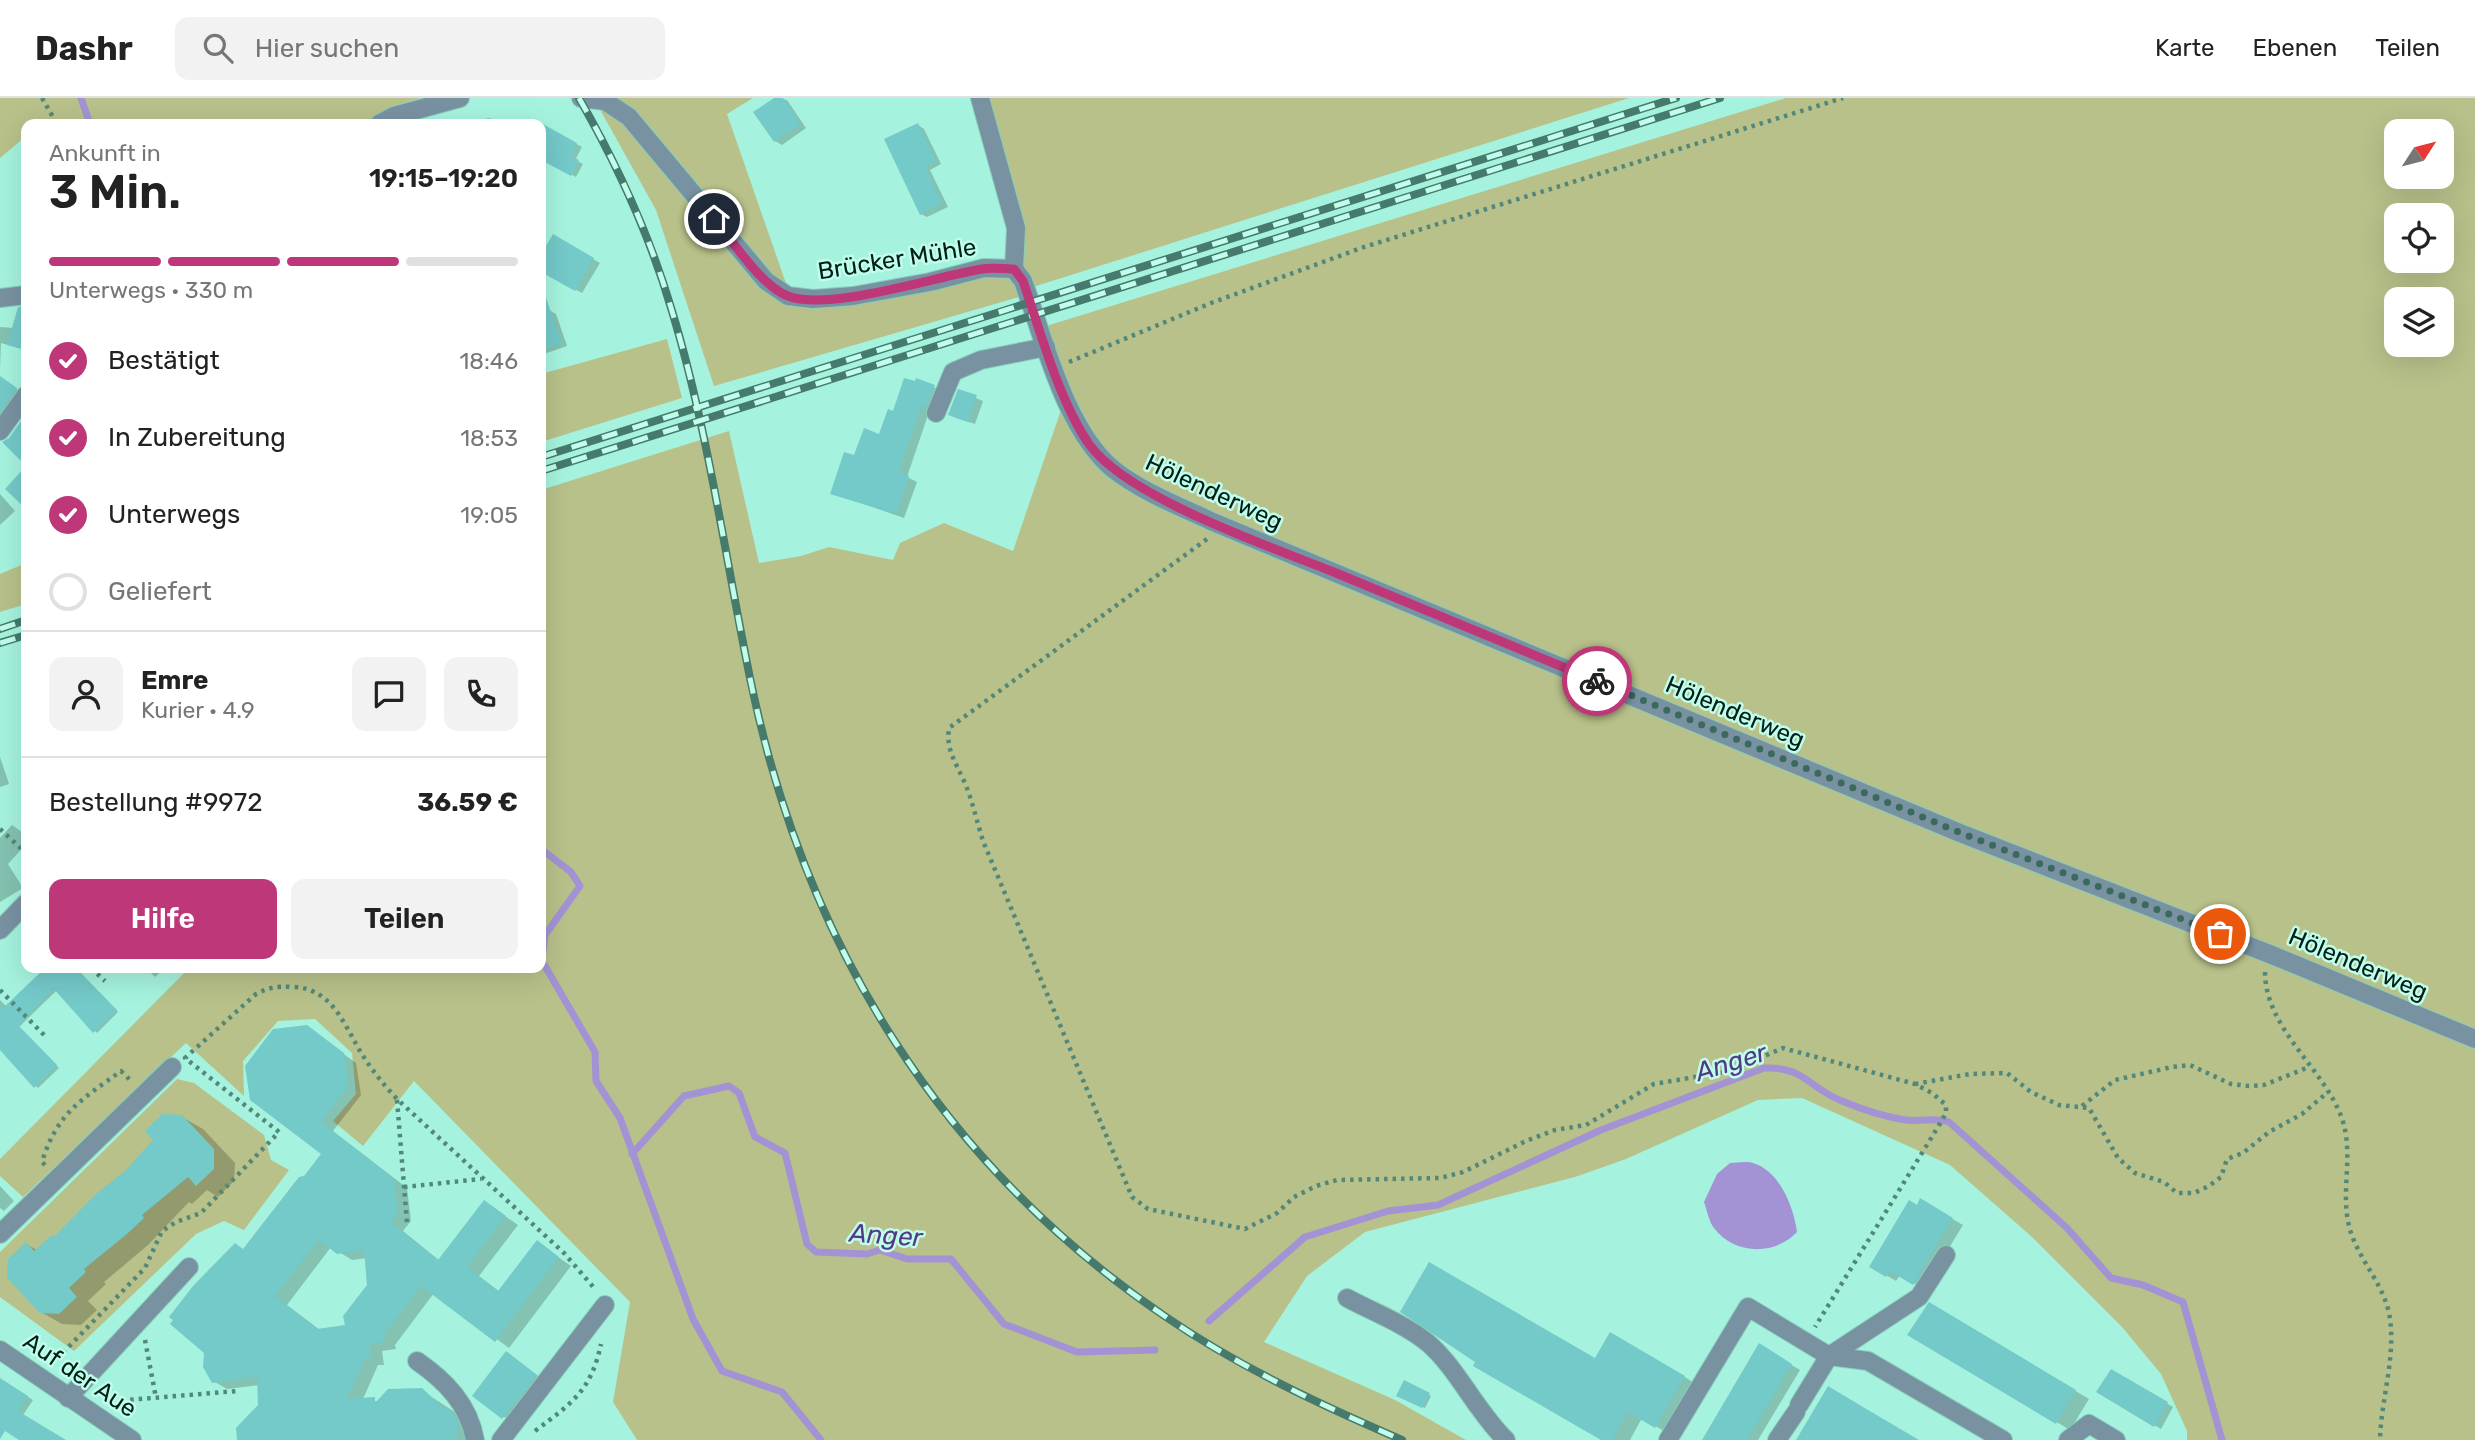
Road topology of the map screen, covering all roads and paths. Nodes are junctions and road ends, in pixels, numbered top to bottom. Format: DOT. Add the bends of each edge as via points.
graph roads {
  1 [pos="42,98"];
  2 [pos="460,98"];
  3 [pos="581,98"];
  4 [pos="979,98"];
  5 [pos="1843,98"];
  6 [pos="54,119"];
  7 [pos="388,119"];
  8 [pos="1014,269"];
  9 [pos="21,296"];
  10 [pos="0,298"];
  11 [pos="1046,347"];
  12 [pos="1055,368"];
  13 [pos="21,402"];
  14 [pos="936,413"];
  15 [pos="0,431"];
  16 [pos="1213,522"];
  17 [pos="0,829"];
  18 [pos="21,848"];
  19 [pos="21,908"];
  20 [pos="0,930"];
  21 [pos="2272,955"];
  22 [pos="96,973"];
  23 [pos="105,982"];
  24 [pos="0,990"];
  25 [pos="45,1036"];
  26 [pos="2475,1039"];
  27 [pos="172,1067"];
  28 [pos="2309,1068"];
  29 [pos="1914,1084"];
  30 [pos="2328,1092"];
  31 [pos="144,1094"];
  32 [pos="397,1099"];
  33 [pos="2082,1106"];
  34 [pos="482,1179"];
  35 [pos="56,1180"];
  36 [pos="404,1187"];
  37 [pos="407,1223"];
  38 [pos="0,1234"];
  39 [pos="1946,1255"];
  40 [pos="189,1266"];
  41 [pos="1347,1297"];
  42 [pos="605,1305"];
  43 [pos="141,1318"];
  44 [pos="603,1338"];
  45 [pos="1806,1343"];
  46 [pos="0,1350"];
  47 [pos="1829,1356"];
  48 [pos="417,1361"];
  49 [pos="39,1378"];
  50 [pos="237,1391"];
  51 [pos="68,1398"];
  52 [pos="156,1398"];
  53 [pos="96,1417"];
  54 [pos="526,1437"];
  55 [pos="132,1440"];
  56 [pos="475,1440"];
  57 [pos="501,1440"];
  58 [pos="1506,1440"];
  59 [pos="1668,1440"];
  60 [pos="1777,1440"];
  61 [pos="2003,1440"];
  62 [pos="2068,1440"];
  63 [pos="2116,1440"];
  64 [pos="2381,1440"];
  1 -- 6 [label="path"];
  2 -- 7 [label="street"];
  3 -- 8 [label="street, Brücker Mühle" via="605,101 629,117 766,281 788,296 853,296 984,268"];
  4 -- 8 [label="street" via="1016,228"];
  5 -- 12 [label="path" via="1364,247 1211,303"];
  8 -- 11 [label="street, Hölenderweg" via="1023,281"];
  9 -- 10 [label="street"];
  11 -- 12 [label="street, Hölenderweg"];
  11 -- 14 [label="street" via="981,360 953,372"];
  12 -- 16 [label="street, Hölenderweg" via="1089,444 1112,468"];
  13 -- 15 [label="street"];
  16 -- 21 [label="street, Hölenderweg" via="1961,833"];
  16 -- 29 [label="path" via="1207,540 949,728 947,743 982,841 1132,1196 1147,1209 1245,1229 1316,1186 1358,1178 1440,1178 1463,1172 1527,1140 1586,1125 1654,1084 1730,1071 1783,1048"];
  17 -- 18 [label="path"];
  19 -- 20 [label="street"];
  21 -- 26 [label="street, Hölenderweg"];
  21 -- 28 [label="path" via="2264,974 2277,1013"];
  22 -- 23 [label="path"];
  24 -- 25 [label="path"];
  27 -- 31 [label="street"];
  28 -- 30 [label="path"];
  28 -- 33 [label="path" via="2249,1086 2231,1084 2190,1065 2172,1067 2115,1080"];
  29 -- 33 [label="path" via="2007,1073 2031,1092 2059,1105"];
  29 -- 45 [label="path" via="1946,1105 1946,1112"];
  30 -- 33 [label="path" via="2302,1114 2227,1159 2221,1177 2209,1186 2186,1194 2135,1173 2118,1158 2095,1115"];
  30 -- 64 [label="path" via="2340,1112 2349,1147 2349,1227 2389,1312 2392,1336"];
  31 -- 35 [label="street"];
  31 -- 35 [label="path" via="121,1071 71,1107 48,1140 42,1162"];
  32 -- 34 [label="path"];
  32 -- 36 [label="path"];
  32 -- 49 [label="path" via="320,993 308,988 269,987 256,995 185,1058 279,1132 201,1213 162,1231 145,1268"];
  34 -- 36 [label="path"];
  34 -- 42 [label="path" via="564,1253 589,1279"];
  35 -- 38 [label="street"];
  36 -- 37 [label="path"];
  39 -- 47 [label="street" via="1919,1297"];
  40 -- 43 [label="street"];
  41 -- 58 [label="street" via="1427,1342 1484,1419"];
  42 -- 57 [label="street"];
  43 -- 51 [label="street"];
  43 -- 52 [label="path"];
  44 -- 54 [label="path" via="586,1385 572,1404"];
  45 -- 47 [label="street"];
  45 -- 59 [label="street" via="1748,1307"];
  46 -- 49 [label="street, Auf der Aue"];
  47 -- 60 [label="street"];
  47 -- 61 [label="street" via="1868,1361"];
  48 -- 56 [label="street" via="459,1399 472,1421"];
  49 -- 51 [label="street, Auf der Aue"];
  50 -- 52 [label="path"];
  51 -- 53 [label="street, Auf der Aue"];
  52 -- 53 [label="path" via="128,1400"];
  53 -- 55 [label="street, Auf der Aue"];
  62 -- 63 [label="street" via="2089,1424"];
}
